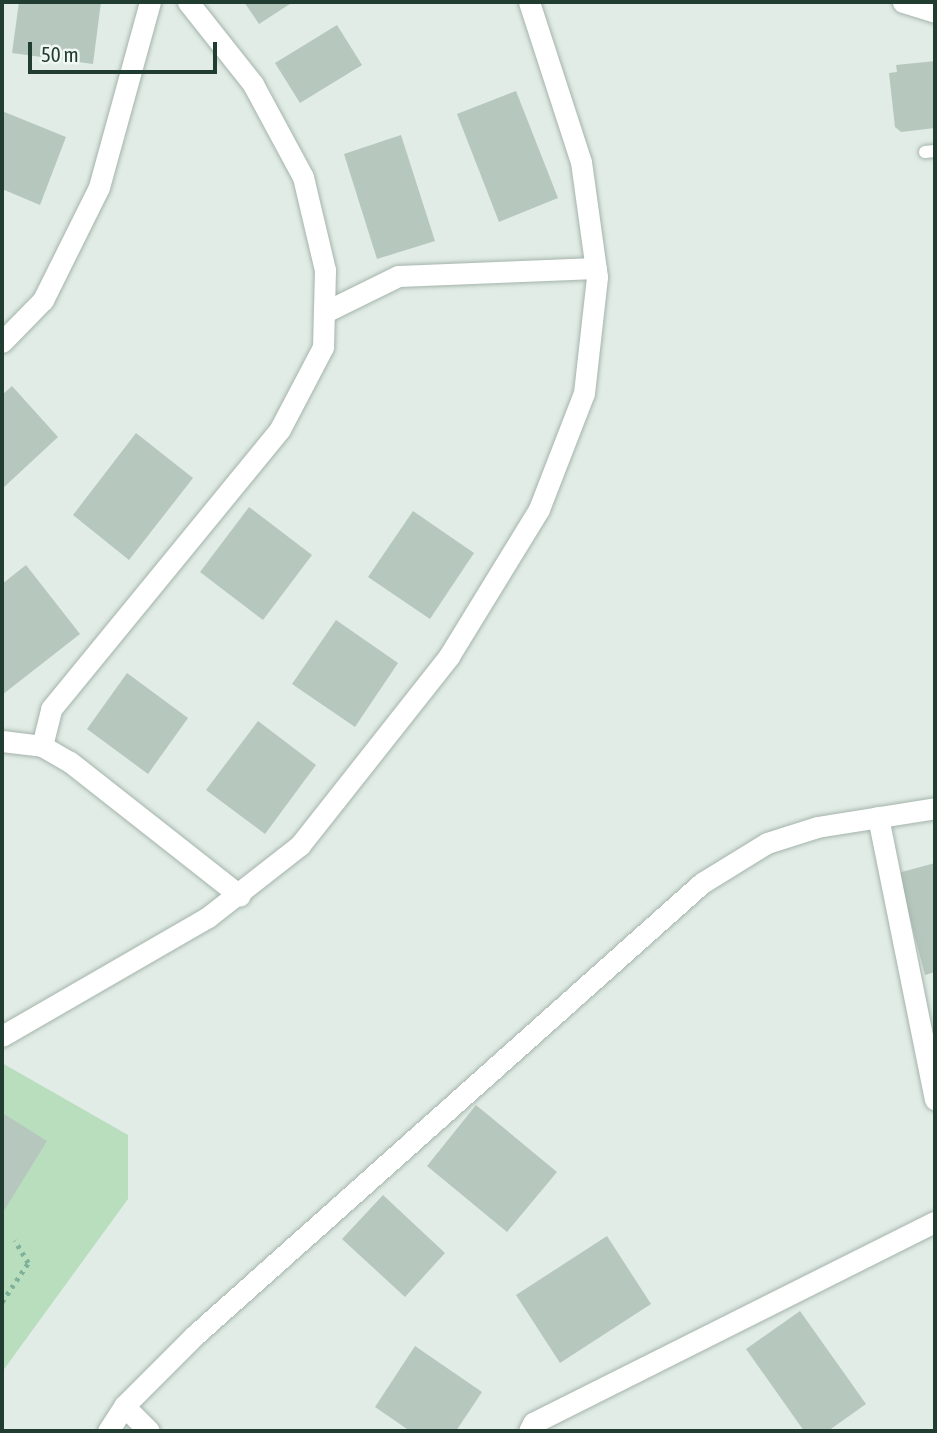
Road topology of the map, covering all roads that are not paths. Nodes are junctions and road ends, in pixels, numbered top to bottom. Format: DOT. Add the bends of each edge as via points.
graph roads {
  1 [pos="150,2"];
  2 [pos="188,2"];
  3 [pos="529,2"];
  4 [pos="903,2"];
  5 [pos="935,12"];
  6 [pos="596,268"];
  7 [pos="329,310"];
  8 [pos="2,342"];
  9 [pos="2,741"];
  10 [pos="42,746"];
  11 [pos="935,808"];
  12 [pos="878,817"];
  13 [pos="240,896"];
  14 [pos="2,1036"];
  15 [pos="935,1099"];
  16 [pos="935,1222"];
  17 [pos="124,1406"];
  18 [pos="107,1431"];
  19 [pos="149,1431"];
  20 [pos="529,1431"];
  1 -- 8 [label="street" via="99,187 43,300"];
  2 -- 7 [label="street" via="253,84 292,152 318,230"];
  3 -- 6 [label="street" via="581,162"];
  4 -- 5 [label="street"];
  6 -- 7 [label="street" via="398,276"];
  6 -- 13 [label="street" via="592,352 572,433 511,559 449,656 328,814"];
  7 -- 10 [label="street" via="317,365 280,429 61,695"];
  9 -- 10 [label="street"];
  10 -- 13 [label="street"];
  11 -- 12 [label="street"];
  12 -- 15 [label="street"];
  12 -- 17 [label="street" via="767,843 702,883 195,1335"];
  13 -- 14 [label="street"];
  16 -- 20 [label="street" via="533,1423"];
  17 -- 18 [label="street"];
  17 -- 19 [label="street"];
}
